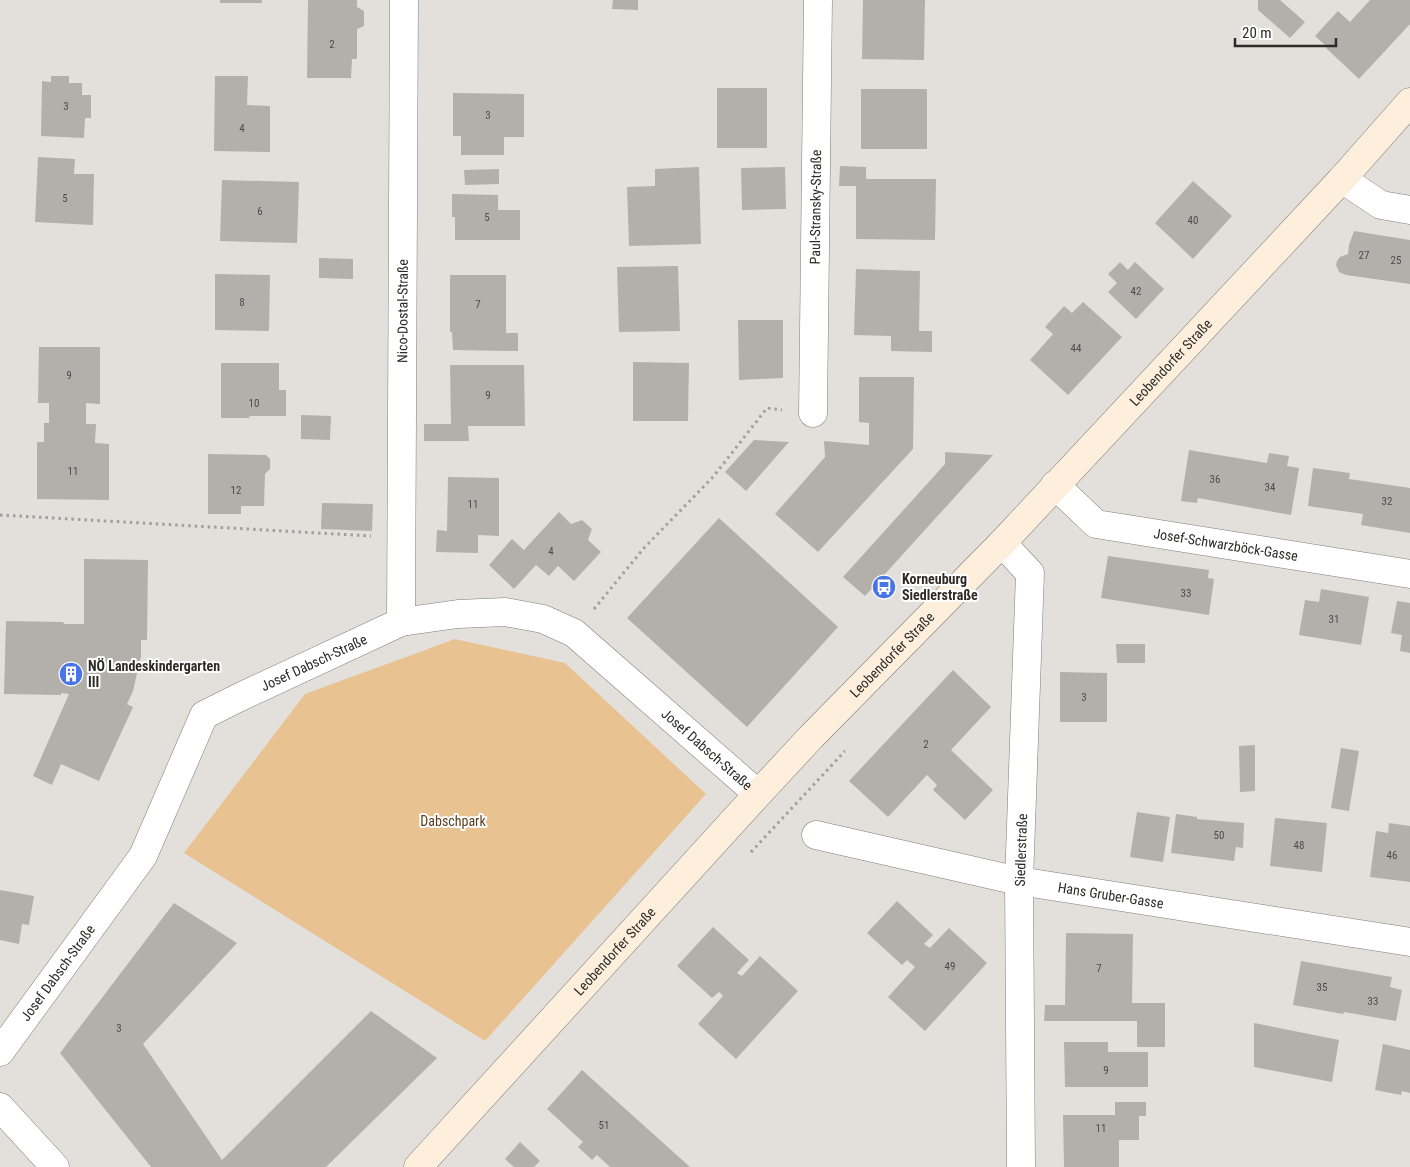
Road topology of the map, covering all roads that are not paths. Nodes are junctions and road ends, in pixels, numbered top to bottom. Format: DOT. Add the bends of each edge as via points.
graph roads {
  1 [pos="404,0"];
  2 [pos="818,0"];
  3 [pos="1410,102"];
  4 [pos="1342,179"];
  5 [pos="1410,210"];
  6 [pos="813,413"];
  7 [pos="1055,485"];
  8 [pos="1002,544"];
  9 [pos="1410,574"];
  10 [pos="401,622"];
  11 [pos="758,794"];
  12 [pos="816,835"];
  13 [pos="1019,881"];
  14 [pos="1410,942"];
  15 [pos="0,1052"];
  16 [pos="0,1107"];
  17 [pos="55,1167"];
  18 [pos="418,1167"];
  19 [pos="1021,1167"];
  1 -- 10 [label="street, Nico-Dostal-Straße"];
  2 -- 6 [label="street, Paul-Stransky-Straße"];
  3 -- 4 [label="main road, Leobendorfer Straße"];
  4 -- 5 [label="street" via="1381,206"];
  4 -- 7 [label="main road, Leobendorfer Straße"];
  7 -- 8 [label="main road, Leobendorfer Straße"];
  7 -- 9 [label="street, Josef-Schwarzböck-Gasse" via="1096,524"];
  8 -- 11 [label="main road, Leobendorfer Straße"];
  8 -- 13 [label="street, Siedlerstraße" via="1030,573"];
  10 -- 11 [label="street, Josef Dabsch-Straße" via="458,614 505,612 543,620 574,633"];
  10 -- 15 [label="street, Josef Dabsch-Straße" via="204,716 143,856"];
  11 -- 18 [label="main road, Leobendorfer Straße"];
  12 -- 13 [label="street, Hans Gruber-Gasse"];
  13 -- 14 [label="street, Hans Gruber-Gasse"];
  13 -- 19 [label="street, Siedlerstraße"];
  16 -- 17 [label="street"];
}
